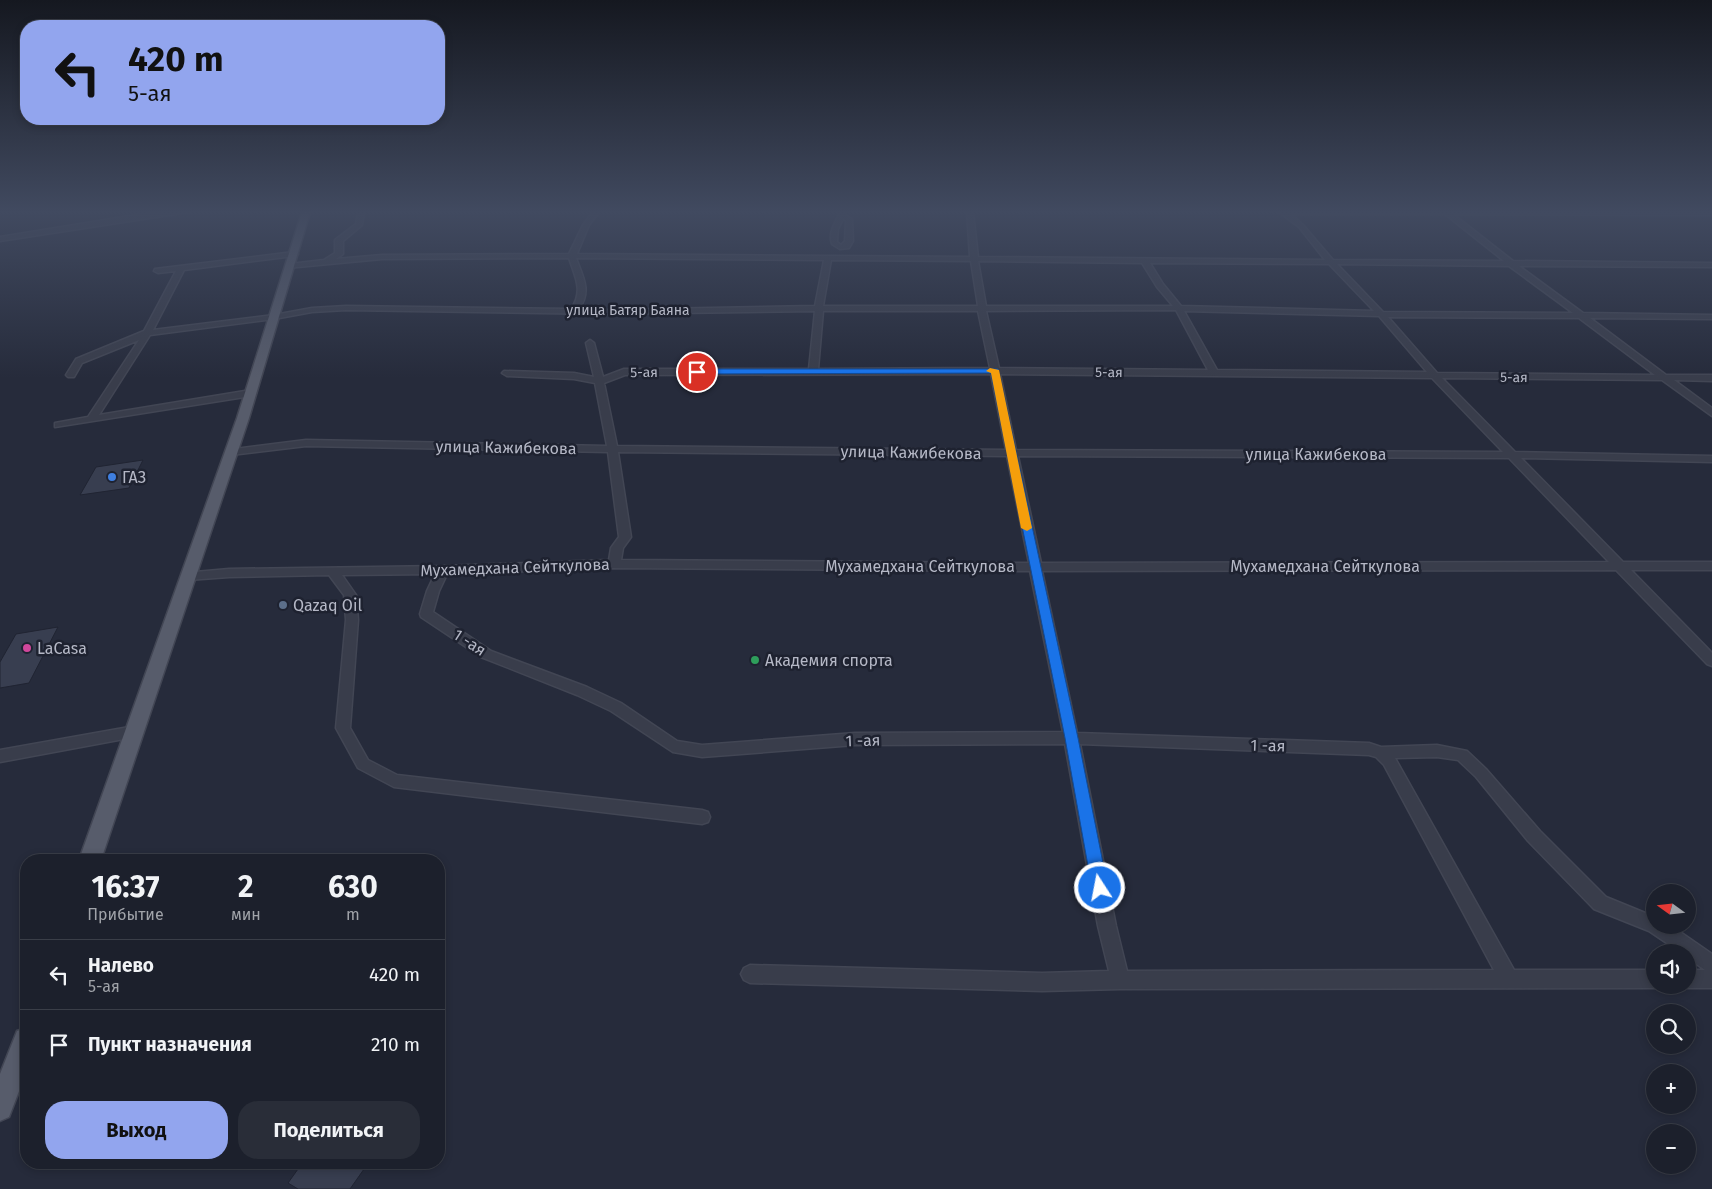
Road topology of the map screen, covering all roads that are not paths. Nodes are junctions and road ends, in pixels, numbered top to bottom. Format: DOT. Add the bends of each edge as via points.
graph roads {
  1 [pos="200,267"];
  2 [pos="290,267"];
  3 [pos="577,267"];
  4 [pos="826,267"];
  5 [pos="975,267"];
  6 [pos="1149,267"];
  7 [pos="1336,267"];
  8 [pos="1516,267"];
  9 [pos="181,269"];
  10 [pos="158,271"];
  11 [pos="1179,308"];
  12 [pos="819,309"];
  13 [pos="982,309"];
  14 [pos="574,311"];
  15 [pos="1381,314"];
  16 [pos="1582,316"];
  17 [pos="274,317"];
  18 [pos="1712,317"];
  19 [pos="146,333"];
  20 [pos="590,343"];
  21 [pos="995,370"];
  22 [pos="813,372"];
  23 [pos="507,373"];
  24 [pos="1214,373"];
  25 [pos="71,375"];
  26 [pos="1435,376"];
  27 [pos="1665,378"];
  28 [pos="1712,378"];
  29 [pos="600,381"];
  30 [pos="251,393"];
  31 [pos="1712,413"];
  32 [pos="92,420"];
  33 [pos="58,425"];
  34 [pos="614,449"];
  35 [pos="231,452"];
  36 [pos="1012,453"];
  37 [pos="1510,455"];
  38 [pos="1712,459"];
  39 [pos="614,564"];
  40 [pos="1617,565"];
  41 [pos="1712,566"];
  42 [pos="1034,567"];
  43 [pos="443,570"];
  44 [pos="333,572"];
  45 [pos="188,576"];
  46 [pos="1712,661"];
  47 [pos="135,732"];
  48 [pos="1071,738"];
  49 [pos="1381,753"];
  50 [pos="0,756"];
  51 [pos="702,817"];
  52 [pos="92,854"];
  53 [pos="1646,921"];
  54 [pos="1668,934"];
  55 [pos="1712,964"];
  56 [pos="750,974"];
  57 [pos="1509,978"];
  58 [pos="1646,979"];
  59 [pos="1696,979"];
  60 [pos="1712,979"];
  61 [pos="1120,980"];
  62 [pos="20,1056"];
  63 [pos="0,1108"];
  1 -- 9 [label="street"];
  2 -- 17 [label="main road"];
  3 -- 14 [label="street" via="583,281 582,301"];
  4 -- 12 [label="street"];
  5 -- 13 [label="street"];
  6 -- 11 [label="street"];
  7 -- 15 [label="street"];
  8 -- 16 [label="street"];
  9 -- 10 [label="street"];
  9 -- 19 [label="street"];
  11 -- 13 [label="street, улица Батяр Баяна"];
  11 -- 15 [label="street, улица Батяр Баяна"];
  11 -- 24 [label="street"];
  12 -- 13 [label="street, улица Батяр Баяна"];
  12 -- 14 [label="street, улица Батяр Баяна"];
  12 -- 22 [label="street"];
  13 -- 21 [label="street"];
  14 -- 17 [label="street, улица Батяр Баяна" via="346,308"];
  15 -- 16 [label="street, улица Батяр Баяна"];
  15 -- 26 [label="street"];
  16 -- 18 [label="street, улица Батяр Баяна"];
  16 -- 27 [label="street"];
  17 -- 19 [label="street, улица Батяр Баяна"];
  17 -- 30 [label="main road"];
  19 -- 25 [label="street, улица Батяр Баяна" via="79,361"];
  19 -- 32 [label="street"];
  20 -- 29 [label="street"];
  21 -- 22 [label="street, 5-ая"];
  21 -- 24 [label="street, 5-ая"];
  21 -- 36 [label="street"];
  22 -- 29 [label="street, 5-ая" via="624,372"];
  23 -- 29 [label="street" via="574,376"];
  24 -- 26 [label="street, 5-ая"];
  26 -- 27 [label="street, 5-ая"];
  26 -- 37 [label="street"];
  27 -- 28 [label="street, 5-ая"];
  27 -- 31 [label="street"];
  29 -- 34 [label="street"];
  30 -- 32 [label="street"];
  30 -- 35 [label="main road"];
  32 -- 33 [label="street"];
  34 -- 35 [label="street, улица Кажибекова" via="306,443"];
  34 -- 36 [label="street, улица Кажибекова"];
  34 -- 39 [label="street" via="625,537 617,548"];
  35 -- 45 [label="main road"];
  36 -- 37 [label="street, улица Кажибекова"];
  36 -- 42 [label="street"];
  37 -- 38 [label="street, улица Кажибекова"];
  37 -- 40 [label="street"];
  39 -- 42 [label="street, Мухамедхана Сейткулова"];
  39 -- 43 [label="street, Мухамедхана Сейткулова"];
  40 -- 41 [label="street, Мухамедхана Сейткулова"];
  40 -- 42 [label="street, Мухамедхана Сейткулова"];
  40 -- 46 [label="street"];
  42 -- 48 [label="street"];
  43 -- 44 [label="street, Мухамедхана Сейткулова"];
  43 -- 48 [label="street, 1 -ая" via="426,614 486,654 616,707 673,746 702,750 855,739"];
  44 -- 45 [label="street, Мухамедхана Сейткулова"];
  44 -- 51 [label="street" via="350,595 352,620 343,728 363,764 394,781"];
  45 -- 47 [label="main road"];
  47 -- 50 [label="street"];
  47 -- 52 [label="main road"];
  48 -- 49 [label="street, 1 -ая" via="1369,749"];
  48 -- 61 [label="street"];
  49 -- 53 [label="street, 1 -ая" via="1437,751 1462,755 1534,836 1600,903"];
  49 -- 57 [label="street"];
  54 -- 55 [label="street, 1 -ая"];
  56 -- 61 [label="street" via="1042,982"];
  57 -- 58 [label="street"];
  57 -- 61 [label="street"];
  59 -- 60 [label="street"];
  62 -- 63 [label="main road"];
}
